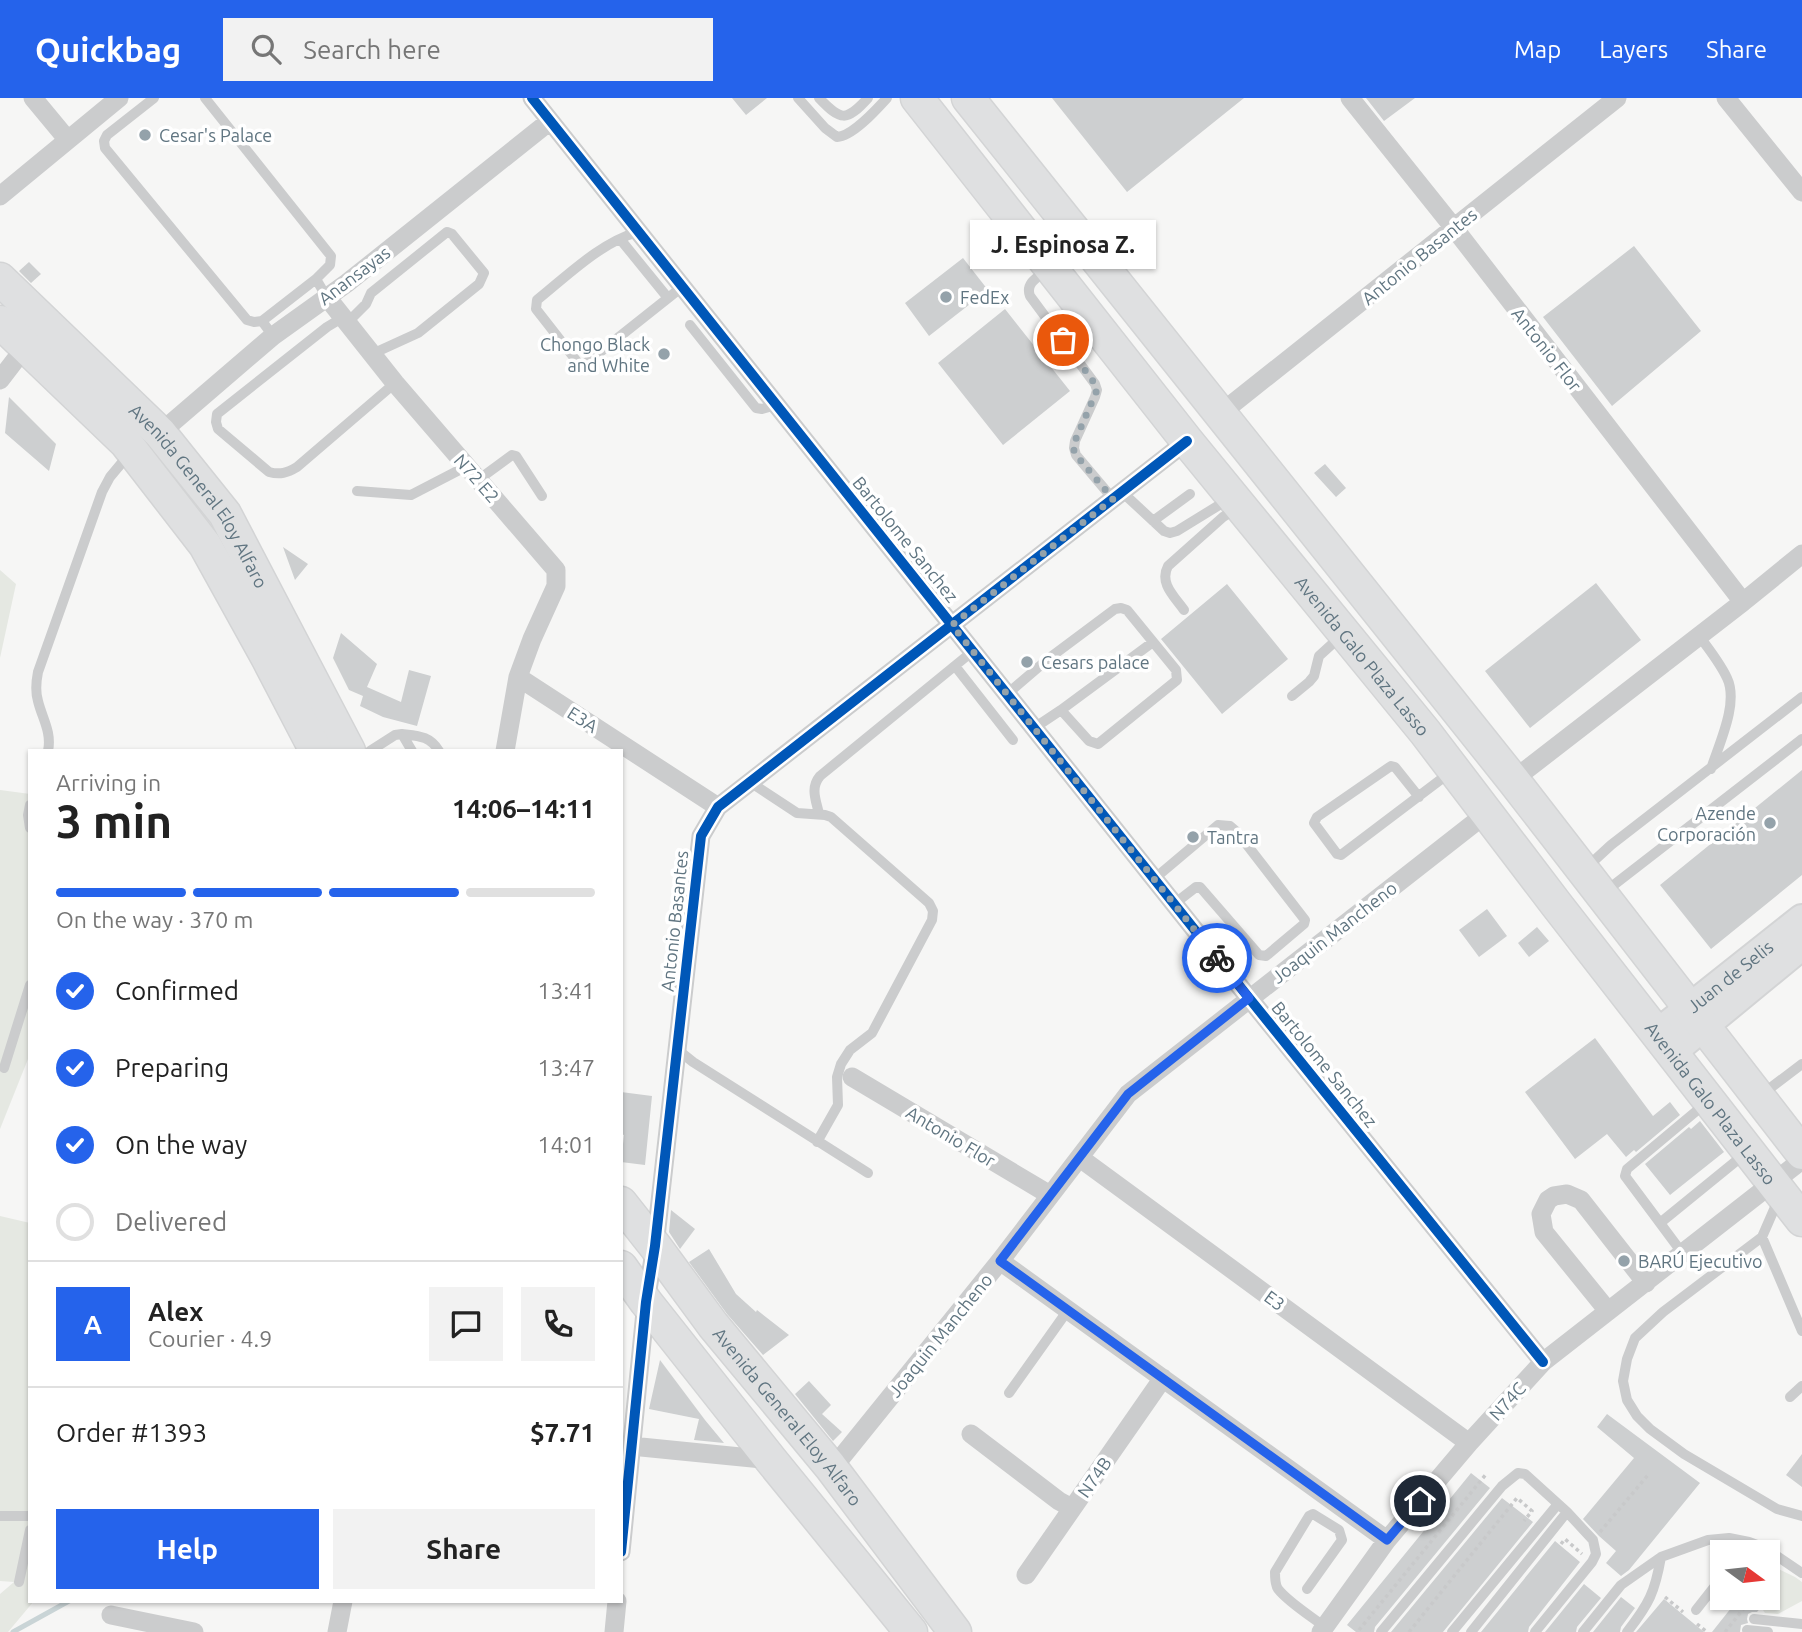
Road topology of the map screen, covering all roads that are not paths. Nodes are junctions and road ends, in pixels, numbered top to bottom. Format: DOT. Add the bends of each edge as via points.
graph roads {
  1 [pos="33,98"];
  2 [pos="119,98"];
  3 [pos="155,98"];
  4 [pos="205,98"];
  5 [pos="532,98"];
  6 [pos="798,98"];
  7 [pos="819,98"];
  8 [pos="868,98"];
  9 [pos="887,98"];
  10 [pos="917,98"];
  11 [pos="968,98"];
  12 [pos="1350,98"];
  13 [pos="1617,98"];
  14 [pos="1726,98"];
  15 [pos="550,121"];
  16 [pos="67,139"];
  17 [pos="1802,192"];
  18 [pos="0,196"];
  19 [pos="1454,228"];
  20 [pos="629,235"];
  21 [pos="1051,268"];
  22 [pos="0,279"];
  23 [pos="316,279"];
  24 [pos="675,293"];
  25 [pos="326,296"];
  26 [pos="344,320"];
  27 [pos="0,322"];
  28 [pos="690,325"];
  29 [pos="268,329"];
  30 [pos="26,346"];
  31 [pos="372,354"];
  32 [pos="0,380"];
  33 [pos="395,383"];
  34 [pos="776,405"];
  35 [pos="1221,414"];
  36 [pos="160,433"];
  37 [pos="1187,440"];
  38 [pos="132,450"];
  39 [pos="472,473"];
  40 [pos="357,491"];
  41 [pos="1190,494"];
  42 [pos="1117,495"];
  43 [pos="542,496"];
  44 [pos="1237,501"];
  45 [pos="1153,520"];
  46 [pos="1802,554"];
  47 [pos="1743,602"];
  48 [pos="1184,610"];
  49 [pos="952,625"];
  50 [pos="1344,633"];
  51 [pos="1699,636"];
  52 [pos="1153,642"];
  53 [pos="973,651"];
  54 [pos="955,666"];
  55 [pos="519,677"];
  56 [pos="1007,694"];
  57 [pos="1293,696"];
  58 [pos="1802,697"];
  59 [pos="1061,710"];
  60 [pos="1034,728"];
  61 [pos="402,734"];
  62 [pos="1802,739"];
  63 [pos="1013,740"];
  64 [pos="48,749"];
  65 [pos="315,749"];
  66 [pos="348,749"];
  67 [pos="373,749"];
  68 [pos="411,749"];
  69 [pos="438,749"];
  70 [pos="505,749"];
  71 [pos="1454,769"];
  72 [pos="1711,769"];
  73 [pos="1513,780"];
  74 [pos="750,782"];
  75 [pos="1419,797"];
  76 [pos="718,807"];
  77 [pos="1487,813"];
  78 [pos="819,814"];
  79 [pos="1154,879"];
  80 [pos="1593,882"];
  81 [pos="1174,904"];
  82 [pos="1802,919"];
  83 [pos="1802,945"];
  84 [pos="28,991"];
  85 [pos="1249,998"];
  86 [pos="1696,1017"];
  87 [pos="1664,1043"];
  88 [pos="677,1050"];
  89 [pos="1802,1064"];
  90 [pos="4,1068"];
  91 [pos="852,1077"];
  92 [pos="1758,1097"];
  93 [pos="1709,1100"];
  94 [pos="817,1142"];
  95 [pos="1748,1151"];
  96 [pos="1802,1153"];
  97 [pos="1080,1158"];
  98 [pos="1802,1160"];
  99 [pos="868,1173"];
  100 [pos="1777,1189"];
  101 [pos="1050,1195"];
  102 [pos="623,1206"];
  103 [pos="1802,1220"];
  104 [pos="1660,1223"];
  105 [pos="1762,1237"];
  106 [pos="655,1246"];
  107 [pos="1683,1254"];
  108 [pos="1000,1261"];
  109 [pos="623,1270"];
  110 [pos="1646,1283"];
  111 [pos="646,1302"];
  112 [pos="1068,1310"];
  113 [pos="1608,1311"];
  114 [pos="1802,1331"];
  115 [pos="1543,1362"];
  116 [pos="1163,1378"];
  117 [pos="1802,1386"];
  118 [pos="1009,1393"];
  119 [pos="1790,1397"];
  120 [pos="971,1434"];
  121 [pos="1469,1443"];
  122 [pos="631,1446"];
  123 [pos="771,1460"];
  124 [pos="832,1469"];
  125 [pos="1558,1504"];
  126 [pos="1072,1508"];
  127 [pos="1567,1512"];
  128 [pos="0,1516"];
  129 [pos="1802,1516"];
  130 [pos="28,1517"];
  131 [pos="623,1531"];
  132 [pos="28,1539"];
  133 [pos="1387,1540"];
  134 [pos="1738,1540"];
  135 [pos="1661,1557"];
  136 [pos="1780,1558"];
  137 [pos="1802,1573"];
  138 [pos="1026,1575"];
  139 [pos="19,1582"];
  140 [pos="1307,1589"];
  141 [pos="1710,1592"];
  142 [pos="343,1603"];
  143 [pos="617,1603"];
  144 [pos="1696,1610"];
  145 [pos="111,1615"];
  146 [pos="1754,1619"];
  147 [pos="1802,1624"];
  148 [pos="1323,1630"];
  149 [pos="1747,1630"];
  150 [pos="194,1632"];
  151 [pos="337,1632"];
  152 [pos="614,1632"];
  153 [pos="911,1632"];
  154 [pos="955,1632"];
  155 [pos="1381,1632"];
  156 [pos="1452,1632"];
  157 [pos="1471,1632"];
  158 [pos="1535,1632"];
  159 [pos="1583,1632"];
  160 [pos="1627,1632"];
  161 [pos="1768,1632"];
  1 -- 16 [label="street"];
  2 -- 16 [label="street"];
  3 -- 29 [label="lane" via="107,135 105,148 247,320"];
  4 -- 23 [label="lane" via="331,256 330,265"];
  5 -- 15 [label="street, Bartolome Sanchez"];
  6 -- 9 [label="lane" via="836,137 845,136"];
  7 -- 8 [label="lane" via="843,117"];
  10 -- 21 [label="main road, Avenida Galo Plaza Lasso"];
  11 -- 35 [label="main road"];
  12 -- 19 [label="street, Antonio Flor"];
  13 -- 19 [label="street, Antonio Basantes"];
  14 -- 17 [label="street"];
  15 -- 20 [label="street, Bartolome Sanchez"];
  15 -- 25 [label="street, Anansayas"];
  16 -- 18 [label="street"];
  19 -- 35 [label="street, Antonio Basantes"];
  19 -- 47 [label="street, Antonio Flor"];
  20 -- 24 [label="street, Bartolome Sanchez"];
  20 -- 24 [label="lane" via="601,249 537,300 536,309 579,364 585,364"];
  21 -- 37 [label="main road, Avenida Galo Plaza Lasso"];
  21 -- 42 [label="lane" via="1029,285 1030,296 1097,390 1073,448"];
  22 -- 36 [label="main road, Avenida General Eloy Alfaro"];
  23 -- 25 [label="lane"];
  23 -- 29 [label="lane"];
  24 -- 34 [label="street, Bartolome Sanchez"];
  25 -- 26 [label="street, N72 E2"];
  25 -- 29 [label="street, Anansayas"];
  26 -- 31 [label="street, N72 E2"];
  26 -- 31 [label="lane" via="447,233 484,273 479,284 418,333"];
  26 -- 33 [label="lane" via="327,327 217,414 218,429 278,475 297,467"];
  27 -- 30 [label="main road, Avenida General Eloy Alfaro"];
  28 -- 34 [label="lane" via="756,408"];
  29 -- 36 [label="street, Anansayas"];
  30 -- 32 [label="street"];
  30 -- 38 [label="main road, Avenida General Eloy Alfaro"];
  31 -- 33 [label="street, N72 E2"];
  33 -- 39 [label="street, N72 E2"];
  34 -- 49 [label="street, Bartolome Sanchez"];
  35 -- 73 [label="main road"];
  36 -- 66 [label="main road, Avenida General Eloy Alfaro" via="225,514"];
  37 -- 42 [label="street, Antonio Basantes"];
  37 -- 44 [label="main road, Avenida Galo Plaza Lasso"];
  38 -- 64 [label="lane" via="102,492 38,672 36,686 48,730"];
  38 -- 65 [label="main road, Avenida General Eloy Alfaro" via="205,545"];
  39 -- 40 [label="lane" via="411,495"];
  39 -- 43 [label="lane" via="516,456"];
  39 -- 55 [label="street, N72 E2" via="556,570 555,586"];
  41 -- 45 [label="lane"];
  42 -- 45 [label="lane"];
  42 -- 49 [label="street, Antonio Basantes"];
  44 -- 45 [label="lane" via="1170,533"];
  44 -- 48 [label="lane" via="1165,572 1164,579"];
  44 -- 50 [label="main road, Avenida Galo Plaza Lasso"];
  46 -- 47 [label="street"];
  47 -- 51 [label="street"];
  49 -- 53 [label="street, Bartolome Sanchez"];
  49 -- 74 [label="street, Antonio Basantes"];
  50 -- 57 [label="lane" via="1319,656 1314,676"];
  50 -- 71 [label="main road, Avenida Galo Plaza Lasso"];
  51 -- 72 [label="lane" via="1728,680 1731,694"];
  51 -- 73 [label="street"];
  52 -- 56 [label="lane" via="1127,610 1115,609"];
  52 -- 59 [label="lane"];
  52 -- 59 [label="lane" via="1177,670 1177,680 1098,744 1089,741"];
  53 -- 54 [label="lane"];
  53 -- 56 [label="street, Bartolome Sanchez"];
  54 -- 63 [label="lane"];
  54 -- 78 [label="lane" via="815,781"];
  55 -- 70 [label="street"];
  55 -- 76 [label="street, E3A"];
  56 -- 60 [label="street, Bartolome Sanchez"];
  58 -- 72 [label="lane"];
  59 -- 60 [label="lane"];
  60 -- 79 [label="street, Bartolome Sanchez"];
  61 -- 67 [label="lane"];
  61 -- 68 [label="lane"];
  61 -- 69 [label="lane" via="424,737"];
  62 -- 80 [label="lane"];
  71 -- 75 [label="lane"];
  71 -- 77 [label="main road, Avenida Galo Plaza Lasso"];
  72 -- 80 [label="lane" via="1611,845"];
  73 -- 80 [label="main road"];
  74 -- 76 [label="street, Antonio Basantes"];
  74 -- 78 [label="lane" via="797,813"];
  75 -- 75 [label="lane" via="1391,766 1314,823 1340,855"];
  76 -- 88 [label="street, Antonio Basantes" via="701,836"];
  77 -- 85 [label="street, Joaquin Mancheno"];
  77 -- 87 [label="main road, Avenida Galo Plaza Lasso"];
  78 -- 94 [label="lane" via="831,817 933,911 876,1027 849,1050 841,1064 838,1105"];
  79 -- 81 [label="street, Bartolome Sanchez"];
  79 -- 81 [label="lane" via="1218,825 1230,826 1304,925 1262,956 1200,887"];
  80 -- 86 [label="main road"];
  81 -- 85 [label="street, Bartolome Sanchez"];
  82 -- 86 [label="main road, Juan de Selis"];
  83 -- 86 [label="main road, Juan de Selis"];
  84 -- 90 [label="lane"];
  85 -- 97 [label="street, Joaquin Mancheno" via="1128,1094"];
  85 -- 115 [label="street, Bartolome Sanchez"];
  86 -- 87 [label="main road, Juan de Selis"];
  86 -- 92 [label="main road"];
  87 -- 93 [label="main road, Avenida Galo Plaza Lasso"];
  88 -- 94 [label="lane"];
  88 -- 106 [label="street, Antonio Basantes"];
  89 -- 92 [label="lane"];
  91 -- 101 [label="street, Antonio Flor"];
  92 -- 96 [label="main road"];
  93 -- 95 [label="main road, Avenida Galo Plaza Lasso"];
  93 -- 104 [label="lane" via="1625,1172"];
  94 -- 99 [label="lane"];
  95 -- 100 [label="main road, Avenida Galo Plaza Lasso"];
  95 -- 104 [label="lane"];
  97 -- 101 [label="street, Joaquin Mancheno"];
  97 -- 121 [label="street, E3"];
  98 -- 100 [label="street, N74C"];
  100 -- 103 [label="main road, Avenida Galo Plaza Lasso"];
  100 -- 105 [label="lane"];
  100 -- 107 [label="street, N74C"];
  101 -- 108 [label="street, Joaquin Mancheno"];
  102 -- 106 [label="main road, Avenida General Eloy Alfaro"];
  104 -- 107 [label="lane"];
  105 -- 114 [label="lane"];
  105 -- 129 [label="lane" via="1636,1338 1623,1381 1627,1399 1650,1429 1777,1509"];
  106 -- 111 [label="street, Antonio Basantes"];
  106 -- 124 [label="main road, Avenida General Eloy Alfaro" via="713,1325"];
  107 -- 110 [label="street, N74C"];
  108 -- 112 [label="street"];
  108 -- 124 [label="street, Joaquin Mancheno"];
  109 -- 111 [label="main road"];
  110 -- 113 [label="street, N74C"];
  110 -- 113 [label="street" via="1581,1200 1567,1194 1548,1200 1541,1213 1544,1232"];
  111 -- 122 [label="street, Antonio Basantes"];
  111 -- 123 [label="main road"];
  112 -- 116 [label="street"];
  112 -- 118 [label="lane"];
  113 -- 115 [label="street, N74C"];
  115 -- 121 [label="street, N74C"];
  116 -- 126 [label="street, N74B"];
  116 -- 133 [label="street"];
  117 -- 119 [label="lane"];
  120 -- 126 [label="street"];
  121 -- 133 [label="street, N74C"];
  122 -- 123 [label="street"];
  122 -- 131 [label="street, Antonio Basantes"];
  123 -- 153 [label="main road"];
  124 -- 154 [label="main road, Avenida General Eloy Alfaro"];
  125 -- 127 [label="lane"];
  125 -- 155 [label="lane" via="1525,1474 1512,1477"];
  125 -- 156 [label="lane"];
  126 -- 138 [label="street, N74B"];
  127 -- 157 [label="lane"];
  127 -- 158 [label="lane" via="1593,1540 1595,1554"];
  128 -- 130 [label="lane"];
  132 -- 139 [label="lane"];
  133 -- 148 [label="street, N74C"];
  134 -- 135 [label="lane" via="1709,1539"];
  135 -- 159 [label="lane" via="1621,1585"];
  135 -- 160 [label="lane" via="1652,1596"];
  136 -- 137 [label="lane"];
  140 -- 148 [label="lane" via="1342,1540 1339,1530 1313,1514 1275,1572 1275,1579 1276,1588"];
  141 -- 144 [label="lane"];
  142 -- 151 [label="street"];
  143 -- 152 [label="street"];
  145 -- 150 [label="street"];
  146 -- 147 [label="lane"];
  149 -- 161 [label="lane"];
}
